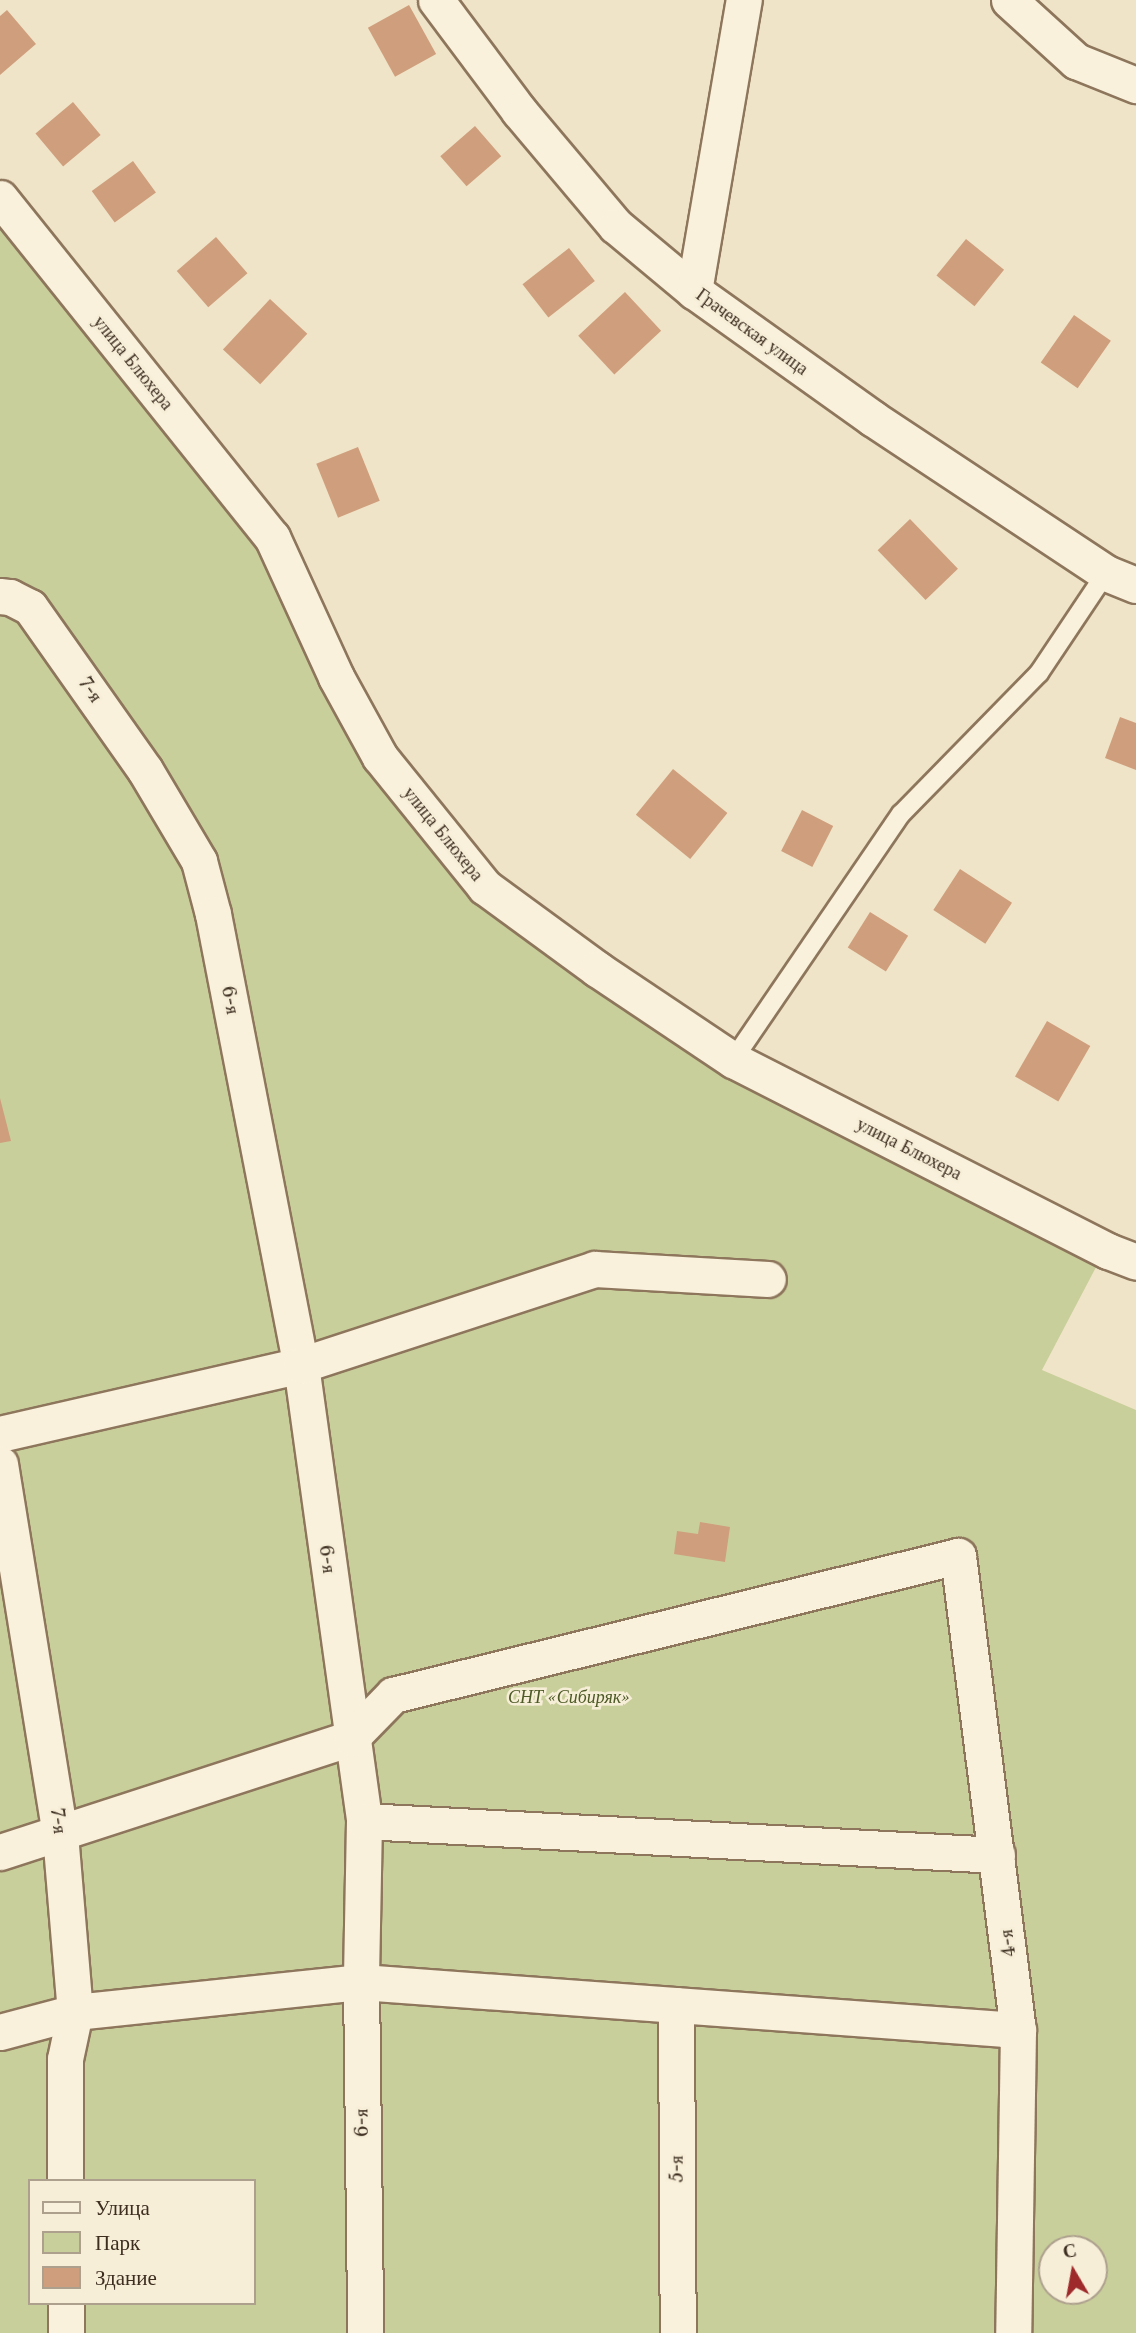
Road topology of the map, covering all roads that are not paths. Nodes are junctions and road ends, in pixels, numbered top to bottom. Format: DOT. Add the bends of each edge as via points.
graph roads {
  1 [pos="436,0"];
  2 [pos="744,0"];
  3 [pos="1009,0"];
  4 [pos="1136,85"];
  5 [pos="0,198"];
  6 [pos="694,291"];
  7 [pos="1121,579"];
  8 [pos="0,596"];
  9 [pos="164,803"];
  10 [pos="733,1060"];
  11 [pos="1136,1262"];
  12 [pos="768,1279"];
  13 [pos="300,1365"];
  14 [pos="0,1434"];
  15 [pos="0,1464"];
  16 [pos="351,1738"];
  17 [pos="364,1821"];
  18 [pos="60,1835"];
  19 [pos="0,1852"];
  20 [pos="997,1855"];
  21 [pos="361,1982"];
  22 [pos="676,2005"];
  23 [pos="75,2012"];
  24 [pos="1018,2030"];
  25 [pos="0,2032"];
  26 [pos="65,2179"];
  27 [pos="66,2305"];
  28 [pos="66,2333"];
  29 [pos="365,2333"];
  30 [pos="678,2333"];
  31 [pos="1013,2333"];
  1 -- 6 [label="street, Грачевская улица" via="519,111 616,226"];
  2 -- 6 [label="street"];
  3 -- 4 [label="street" via="1076,61"];
  5 -- 10 [label="street, улица Блюхера" via="272,537 336,677 380,757 485,887"];
  6 -- 7 [label="street, Грачевская улица" via="872,418"];
  7 -- 10 [label="lane" via="1039,673 901,814"];
  8 -- 9 [label="street, 7-я" via="30,607"];
  9 -- 13 [label="street, 6-я" via="199,861 213,914"];
  10 -- 11 [label="street, улица Блюхера"];
  12 -- 13 [label="street" via="595,1269"];
  13 -- 14 [label="street"];
  13 -- 16 [label="street, 6-я"];
  15 -- 18 [label="street, 7-я"];
  16 -- 17 [label="street, 6-я"];
  16 -- 18 [label="street"];
  16 -- 20 [label="street, 4-я" via="393,1695 958,1556"];
  17 -- 20 [label="street"];
  17 -- 21 [label="street, 6-я"];
  18 -- 19 [label="street"];
  18 -- 23 [label="street, 7-я"];
  20 -- 24 [label="street, 4-я"];
  21 -- 22 [label="street"];
  21 -- 23 [label="street"];
  21 -- 29 [label="street, 6-я"];
  22 -- 24 [label="street"];
  22 -- 30 [label="street, 5-я"];
  23 -- 25 [label="street"];
  23 -- 26 [label="street, 7-я" via="65,2059"];
  24 -- 31 [label="street, 4-я"];
  27 -- 28 [label="street"];
}
